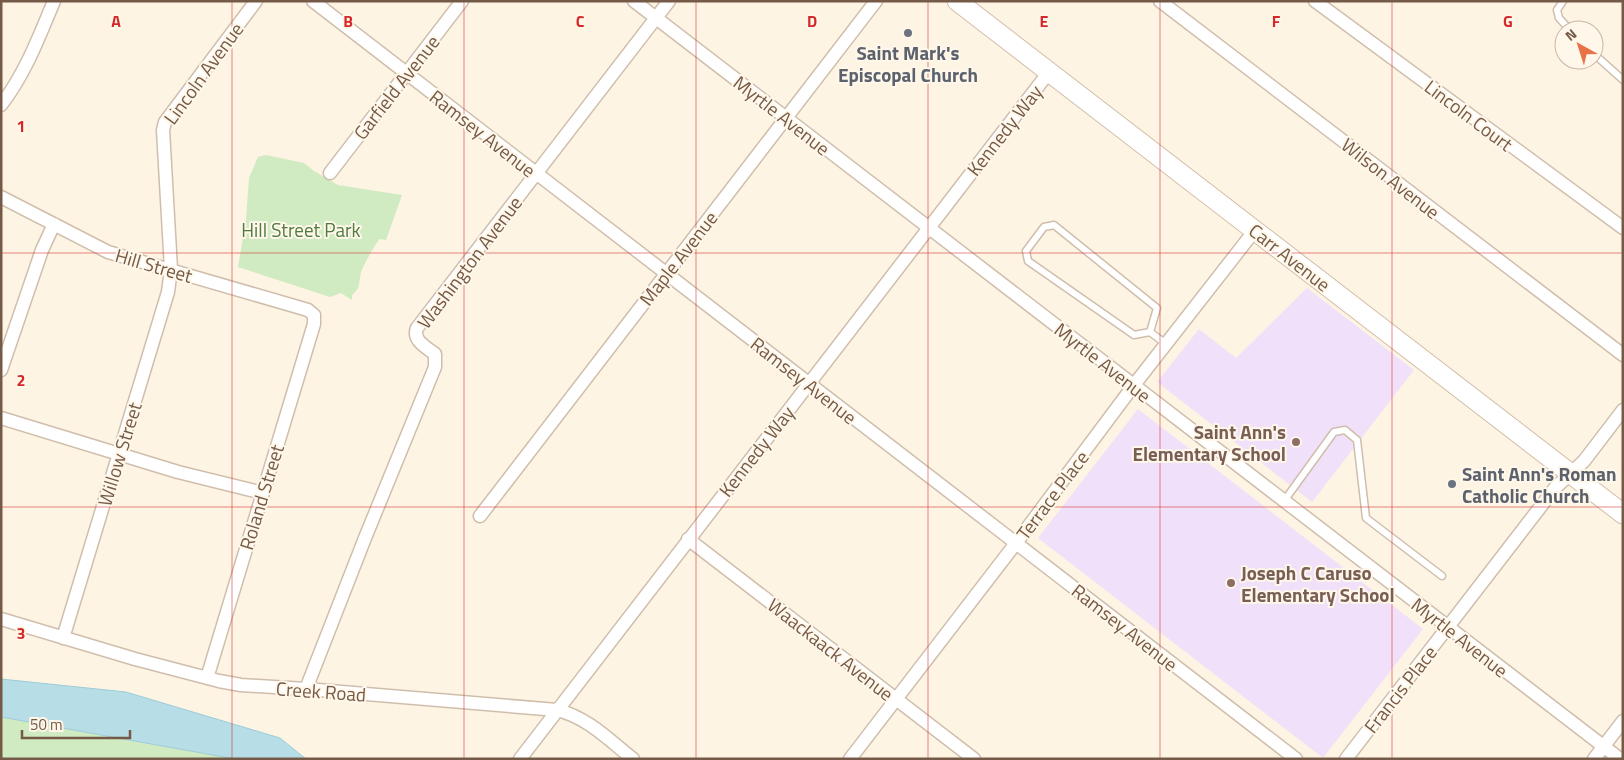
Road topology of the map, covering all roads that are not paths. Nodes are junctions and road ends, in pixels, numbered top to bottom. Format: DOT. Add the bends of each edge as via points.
graph roads {
  1 [pos="54,1"];
  2 [pos="256,1"];
  3 [pos="312,1"];
  4 [pos="462,1"];
  5 [pos="634,1"];
  6 [pos="669,1"];
  7 [pos="876,1"];
  8 [pos="957,1"];
  9 [pos="1160,1"];
  10 [pos="1315,1"];
  11 [pos="1563,1"];
  12 [pos="656,18"];
  13 [pos="1561,20"];
  14 [pos="1604,63"];
  15 [pos="1049,72"];
  16 [pos="407,74"];
  17 [pos="1623,80"];
  18 [pos="1,105"];
  19 [pos="786,118"];
  20 [pos="330,173"];
  21 [pos="536,174"];
  22 [pos="1,197"];
  23 [pos="54,224"];
  24 [pos="928,228"];
  25 [pos="1623,228"];
  26 [pos="1254,230"];
  27 [pos="171,269"];
  28 [pos="666,274"];
  29 [pos="314,315"];
  30 [pos="1150,332"];
  31 [pos="1166,344"];
  32 [pos="1623,355"];
  33 [pos="1,370"];
  34 [pos="808,383"];
  35 [pos="1134,385"];
  36 [pos="1623,410"];
  37 [pos="1,418"];
  38 [pos="118,454"];
  39 [pos="1570,473"];
  40 [pos="263,493"];
  41 [pos="1284,501"];
  42 [pos="1623,514"];
  43 [pos="480,516"];
  44 [pos="688,539"];
  45 [pos="1016,543"];
  46 [pos="1442,576"];
  47 [pos="1,619"];
  48 [pos="1448,627"];
  49 [pos="63,638"];
  50 [pos="207,678"];
  51 [pos="306,689"];
  52 [pos="896,699"];
  53 [pos="557,710"];
  54 [pos="1623,722"];
  55 [pos="1604,746"];
  56 [pos="520,759"];
  57 [pos="633,759"];
  58 [pos="850,759"];
  59 [pos="974,759"];
  60 [pos="1296,759"];
  61 [pos="1346,759"];
  62 [pos="1594,759"];
  63 [pos="1620,759"];
  1 -- 18 [label="street" via="28,62"];
  2 -- 27 [label="street, Lincoln Avenue" via="164,122"];
  3 -- 16 [label="street, Ramsey Avenue"];
  4 -- 16 [label="street, Garfield Avenue"];
  5 -- 12 [label="street, Myrtle Avenue"];
  6 -- 12 [label="street, Washington Avenue"];
  7 -- 19 [label="street, Maple Avenue"];
  8 -- 15 [label="street, Carr Avenue"];
  9 -- 32 [label="street, Wilson Avenue"];
  10 -- 25 [label="street, Lincoln Court"];
  11 -- 13 [label="lane" via="1556,10"];
  12 -- 19 [label="street, Myrtle Avenue"];
  12 -- 21 [label="street, Washington Avenue"];
  14 -- 17 [label="lane"];
  15 -- 24 [label="street, Kennedy Way"];
  15 -- 26 [label="street, Carr Avenue"];
  16 -- 20 [label="street, Garfield Avenue"];
  16 -- 21 [label="street, Ramsey Avenue"];
  19 -- 24 [label="street, Myrtle Avenue"];
  19 -- 28 [label="street, Maple Avenue"];
  21 -- 28 [label="street, Ramsey Avenue"];
  21 -- 51 [label="street, Washington Avenue" via="415,332 416,338 435,354 435,367"];
  22 -- 23 [label="street, Hill Street"];
  23 -- 27 [label="street, Hill Street" via="108,252"];
  23 -- 33 [label="street"];
  24 -- 34 [label="street, Kennedy Way"];
  24 -- 35 [label="street, Myrtle Avenue"];
  26 -- 31 [label="street, Terrace Place"];
  26 -- 39 [label="street, Carr Avenue"];
  27 -- 29 [label="street, Hill Street" via="308,310"];
  27 -- 38 [label="street, Willow Street" via="168,292"];
  28 -- 34 [label="street, Ramsey Avenue"];
  28 -- 43 [label="street, Maple Avenue"];
  29 -- 40 [label="street, Roland Street"];
  30 -- 30 [label="lane" via="1157,308 1054,225 1044,227 1026,251 1028,260 1134,335"];
  30 -- 31 [label="lane"];
  31 -- 35 [label="street, Terrace Place"];
  34 -- 44 [label="street, Kennedy Way"];
  34 -- 45 [label="street, Ramsey Avenue"];
  35 -- 41 [label="street, Myrtle Avenue"];
  35 -- 45 [label="street, Terrace Place"];
  36 -- 39 [label="street, Francis Place" via="1584,461"];
  37 -- 38 [label="street"];
  38 -- 40 [label="street"];
  38 -- 49 [label="street, Willow Street"];
  39 -- 42 [label="street, Carr Avenue"];
  39 -- 48 [label="street, Francis Place" via="1554,488"];
  40 -- 50 [label="street, Roland Street"];
  41 -- 46 [label="lane" via="1334,432 1345,430 1357,440 1366,518"];
  41 -- 48 [label="street, Myrtle Avenue"];
  44 -- 52 [label="street, Waackaack Avenue"];
  44 -- 53 [label="street, Kennedy Way"];
  45 -- 52 [label="street, Terrace Place"];
  45 -- 60 [label="street, Ramsey Avenue"];
  47 -- 49 [label="street, Creek Road"];
  48 -- 55 [label="street, Myrtle Avenue"];
  48 -- 61 [label="street, Francis Place"];
  49 -- 50 [label="street, Creek Road"];
  50 -- 51 [label="street, Creek Road" via="241,685"];
  51 -- 53 [label="street, Creek Road"];
  52 -- 58 [label="street, Terrace Place"];
  52 -- 59 [label="street, Waackaack Avenue"];
  53 -- 56 [label="street, Kennedy Way"];
  53 -- 57 [label="street, Creek Road" via="582,719"];
  54 -- 55 [label="street"];
  55 -- 62 [label="street"];
  55 -- 63 [label="street, Myrtle Avenue"];
}
